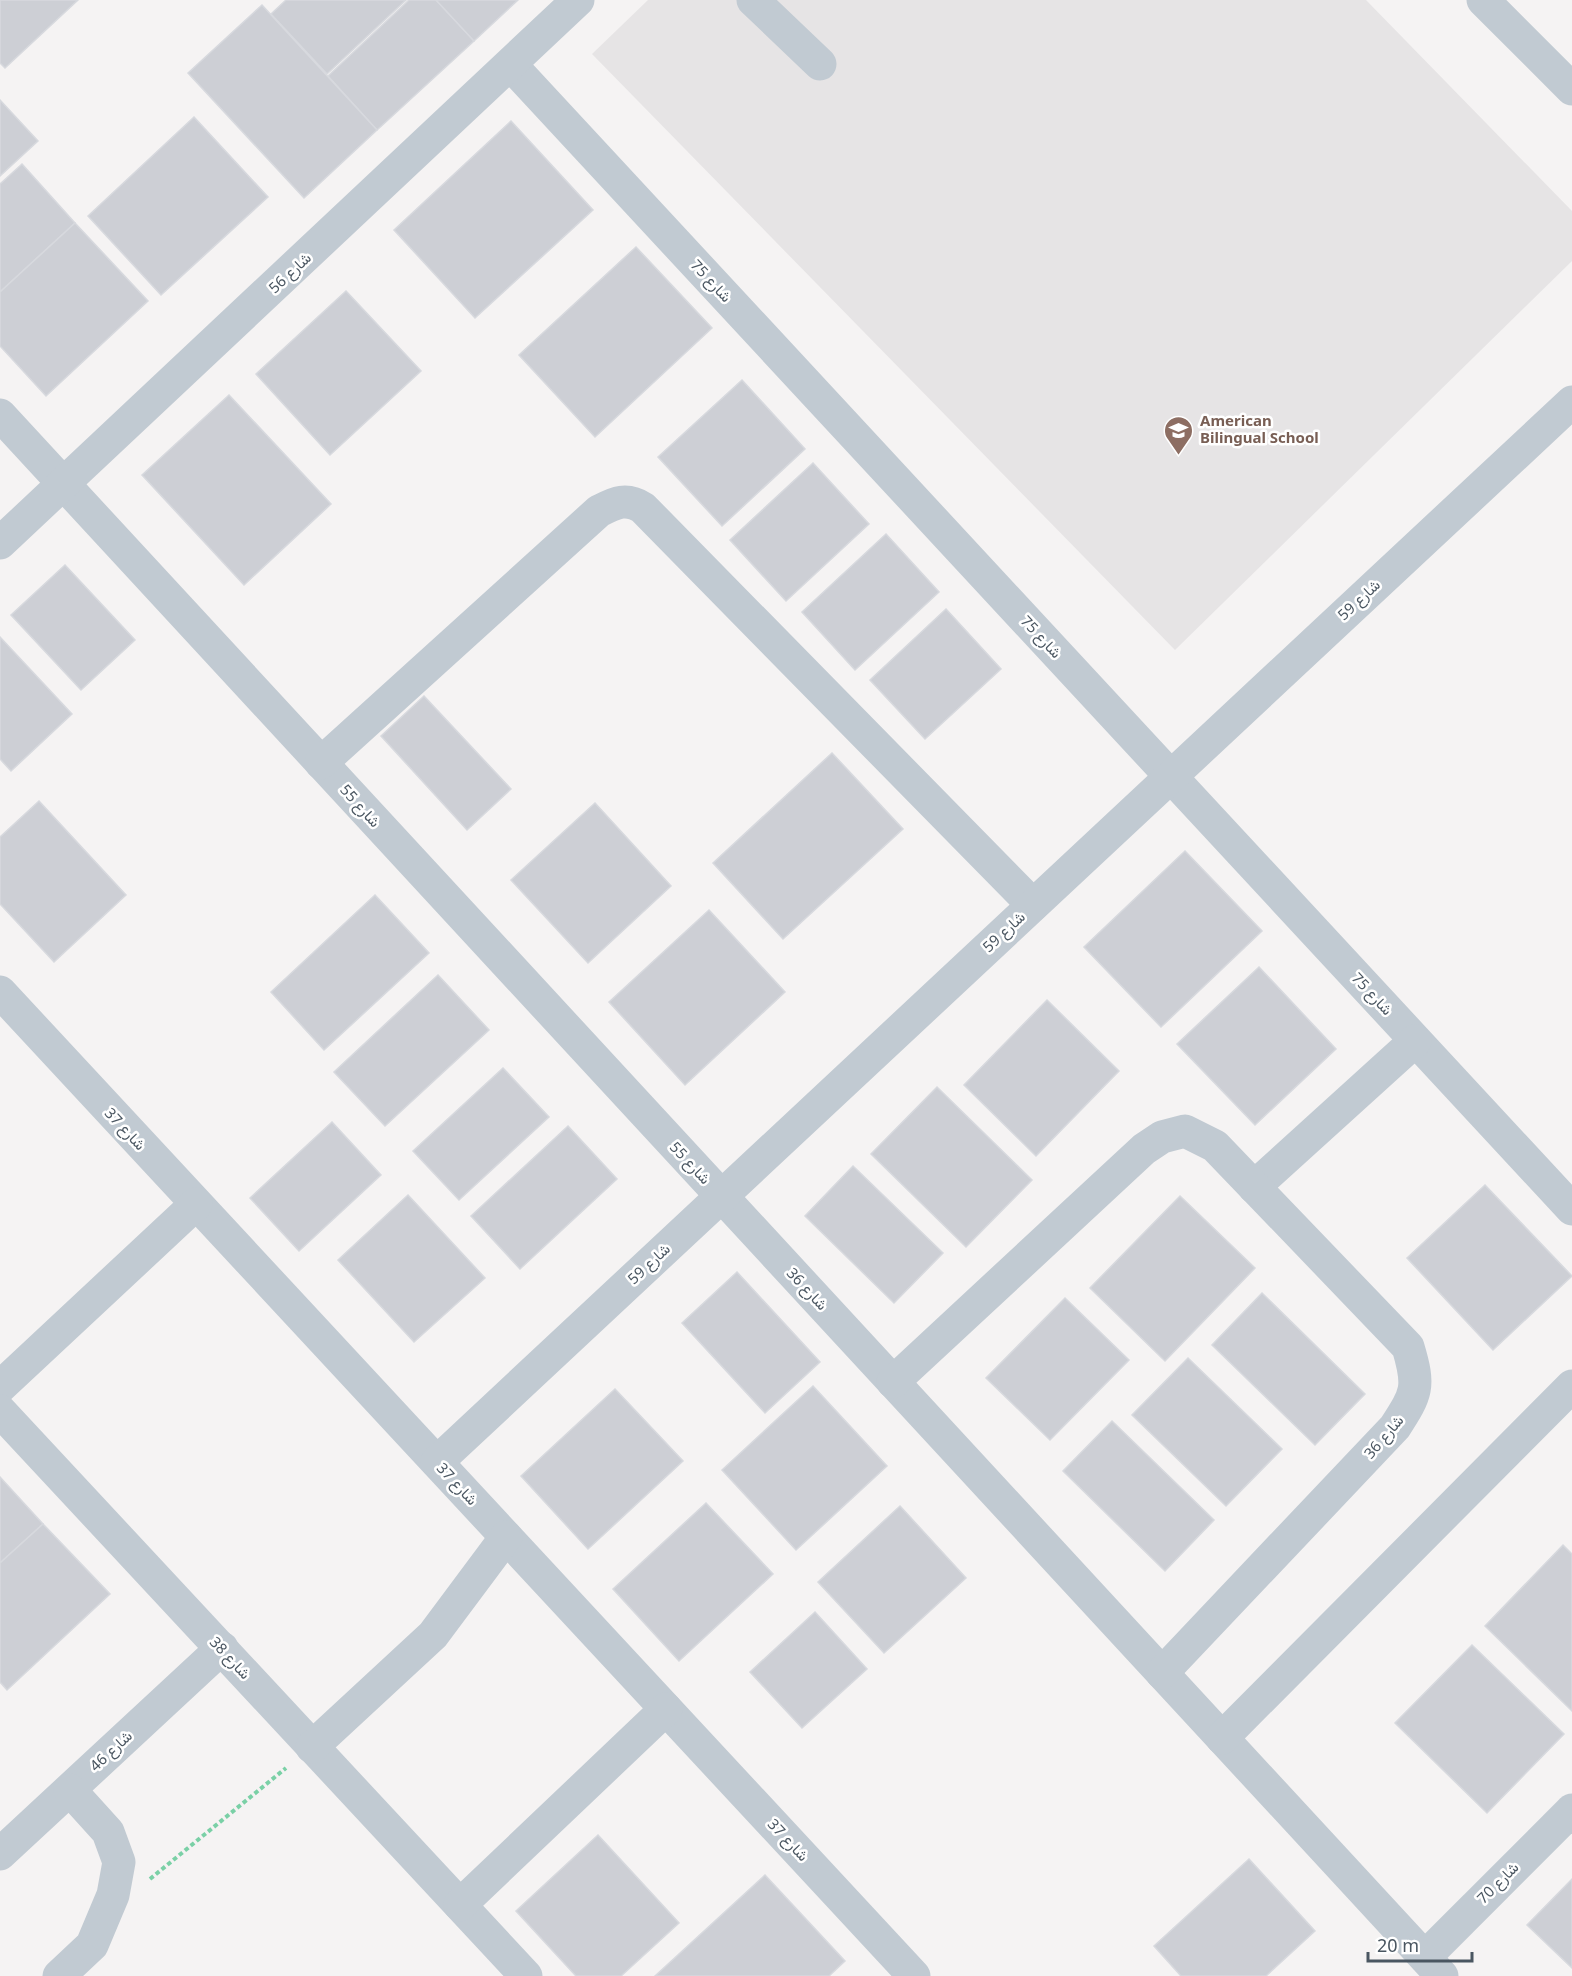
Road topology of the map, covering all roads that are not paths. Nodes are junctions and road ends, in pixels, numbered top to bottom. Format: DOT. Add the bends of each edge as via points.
graph roads {
  1 [pos="578,0"];
  2 [pos="753,0"];
  3 [pos="1484,0"];
  4 [pos="820,64"];
  5 [pos="511,65"];
  6 [pos="1572,88"];
  7 [pos="1572,402"];
  8 [pos="0,415"];
  9 [pos="64,485"];
  10 [pos="0,543"];
  11 [pos="321,763"];
  12 [pos="1170,777"];
  13 [pos="1034,905"];
  14 [pos="0,992"];
  15 [pos="1415,1041"];
  16 [pos="1254,1187"];
  17 [pos="721,1197"];
  18 [pos="196,1204"];
  19 [pos="1572,1209"];
  20 [pos="893,1382"];
  21 [pos="1572,1386"];
  22 [pos="0,1387"];
  23 [pos="0,1411"];
  24 [pos="437,1462"];
  25 [pos="506,1537"];
  26 [pos="222,1648"];
  27 [pos="1162,1673"];
  28 [pos="666,1709"];
  29 [pos="1222,1738"];
  30 [pos="312,1747"];
  31 [pos="70,1790"];
  32 [pos="1572,1810"];
  33 [pos="0,1854"];
  34 [pos="460,1905"];
  35 [pos="1433,1966"];
  36 [pos="59,1976"];
  37 [pos="526,1976"];
  38 [pos="914,1976"];
  1 -- 5 [label="street, شارع 56"];
  2 -- 4 [label="street"];
  3 -- 6 [label="street"];
  5 -- 9 [label="street, شارع 56"];
  5 -- 12 [label="street, شارع 75"];
  7 -- 12 [label="street, شارع 59"];
  8 -- 9 [label="street, شارع 55"];
  9 -- 10 [label="street, شارع 56"];
  9 -- 11 [label="street, شارع 55"];
  11 -- 13 [label="street" via="599,511 617,502 632,501"];
  11 -- 17 [label="street, شارع 55"];
  12 -- 13 [label="street, شارع 59"];
  12 -- 15 [label="street, شارع 75"];
  13 -- 17 [label="street, شارع 59"];
  14 -- 18 [label="street, شارع 37"];
  15 -- 16 [label="street"];
  15 -- 19 [label="street, شارع 75"];
  16 -- 20 [label="street, شارع 36" via="1215,1146 1185,1131 1162,1137 1144,1149"];
  16 -- 27 [label="street, شارع 36" via="1408,1347 1416,1374 1414,1399 1395,1427"];
  17 -- 20 [label="street, شارع 36"];
  17 -- 24 [label="street, شارع 59"];
  18 -- 22 [label="street"];
  18 -- 24 [label="street, شارع 37"];
  20 -- 27 [label="street, شارع 36"];
  21 -- 29 [label="street"];
  23 -- 26 [label="street, شارع 38"];
  24 -- 25 [label="street, شارع 37"];
  25 -- 28 [label="street, شارع 37"];
  25 -- 30 [label="street" via="433,1635"];
  26 -- 30 [label="street, شارع 38"];
  26 -- 31 [label="street, شارع 46"];
  27 -- 29 [label="street, شارع 36"];
  28 -- 34 [label="street"];
  28 -- 38 [label="street, شارع 37"];
  29 -- 35 [label="street, شارع 36"];
  30 -- 34 [label="street, شارع 38"];
  31 -- 33 [label="street, شارع 46"];
  31 -- 36 [label="street" via="108,1832 119,1862 113,1895 92,1945"];
  32 -- 35 [label="street, شارع 70"];
  34 -- 37 [label="street, شارع 38"];
}
